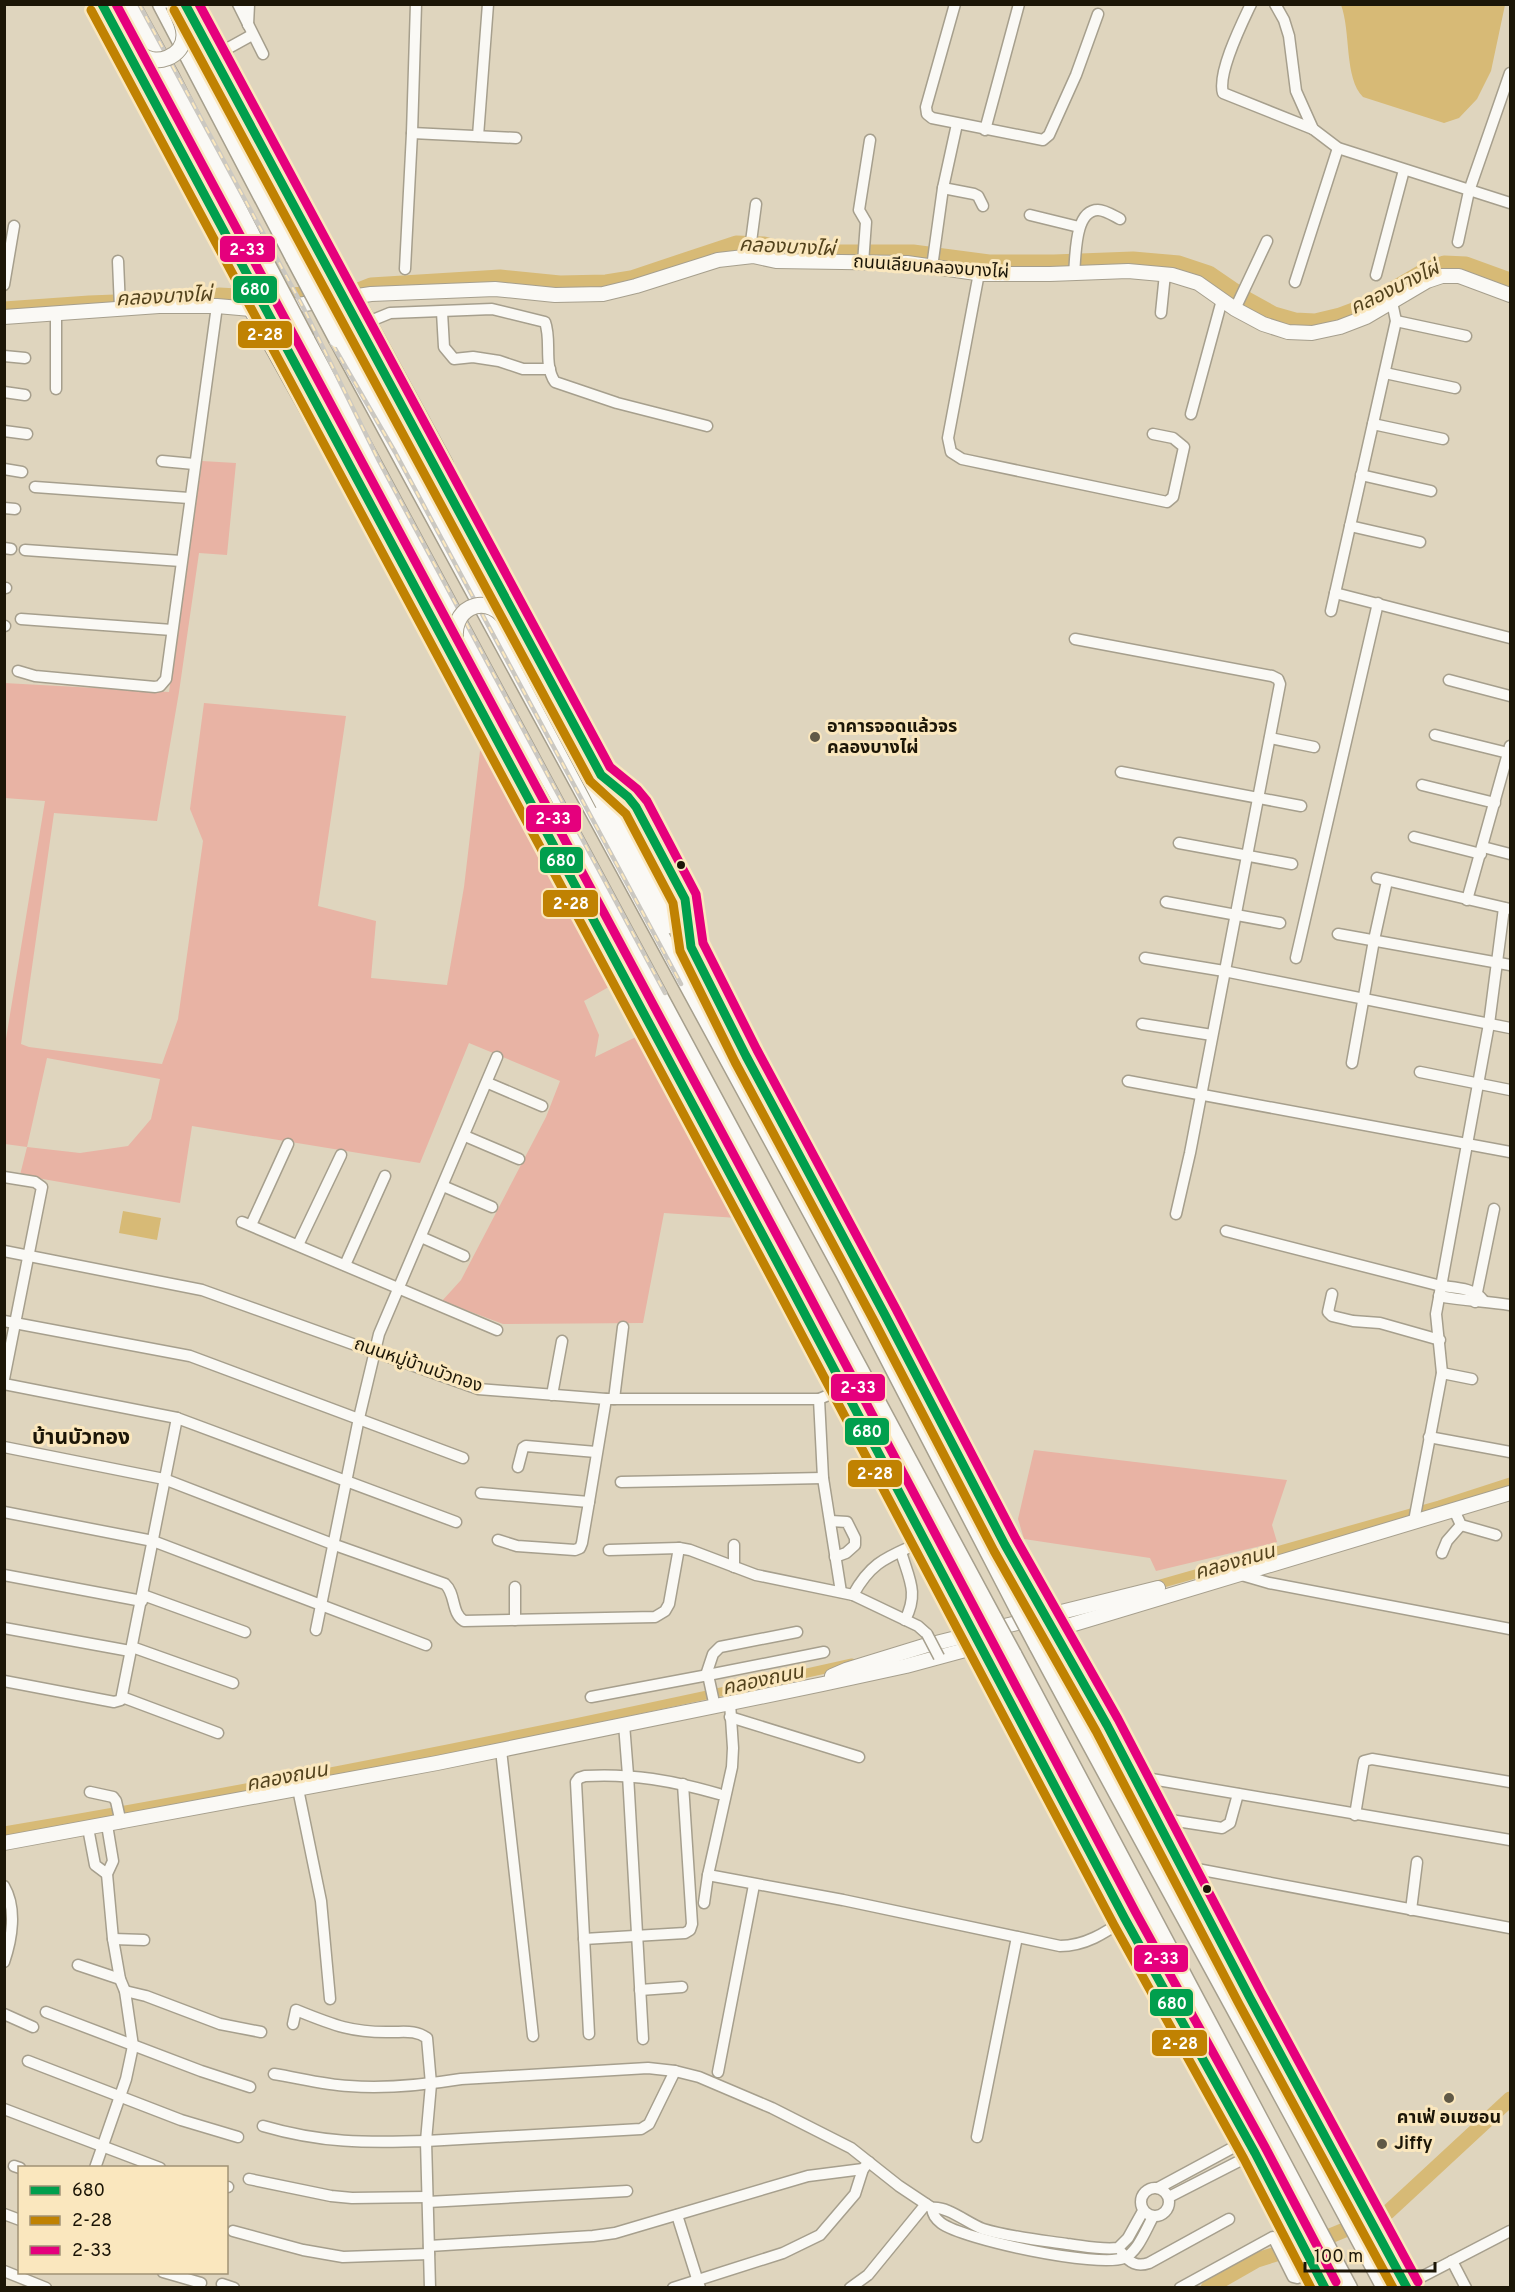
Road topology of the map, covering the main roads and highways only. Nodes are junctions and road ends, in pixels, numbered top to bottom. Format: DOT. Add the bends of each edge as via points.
graph roads {
  1 [pos="102,4"];
  2 [pos="111,4"];
  3 [pos="131,4"];
  4 [pos="161,4"];
  5 [pos="173,4"];
  6 [pos="185,4"];
  7 [pos="214,56"];
  8 [pos="207,89"];
  9 [pos="355,297"];
  10 [pos="251,309"];
  11 [pos="375,514"];
  12 [pos="461,516"];
  13 [pos="746,1056"];
  14 [pos="683,1086"];
  15 [pos="803,1164"];
  16 [pos="844,1273"];
  17 [pos="1167,1888"];
  18 [pos="1114,1898"];
  19 [pos="1244,1986"];
  20 [pos="1205,2019"];
  21 [pos="1406,2286"];
  22 [pos="1325,2288"];
  23 [pos="1349,2288"];
  24 [pos="1385,2288"];
  1 -- 11 [label="main road, bridge"];
  2 -- 5 [label="main road, bridge" via="138,53 157,61 178,51 184,37"];
  3 -- 20 [label="highway, bridge" via="306,339"];
  4 -- 8 [label="highway"];
  6 -- 7 [label="main road"];
  7 -- 8 [label="highway"];
  7 -- 12 [label="main road, bridge"];
  8 -- 16 [label="highway, bridge" via="337,339"];
  9 -- 12 [label="main road" via="445,463"];
  10 -- 11 [label="main road" via="340,469"];
  11 -- 14 [label="main road"];
  12 -- 13 [label="main road"];
  13 -- 14 [label="main road, bridge" via="674,938 504,617 487,606 470,608 457,620 456,642 629,959"];
  13 -- 15 [label="main road"];
  14 -- 18 [label="main road, bridge"];
  15 -- 16 [label="highway"];
  15 -- 19 [label="main road, bridge"];
  16 -- 17 [label="highway, bridge"];
  17 -- 19 [label="highway"];
  17 -- 24 [label="highway"];
  18 -- 20 [label="highway"];
  18 -- 22 [label="main road"];
  19 -- 21 [label="main road"];
  20 -- 23 [label="highway"];
}
